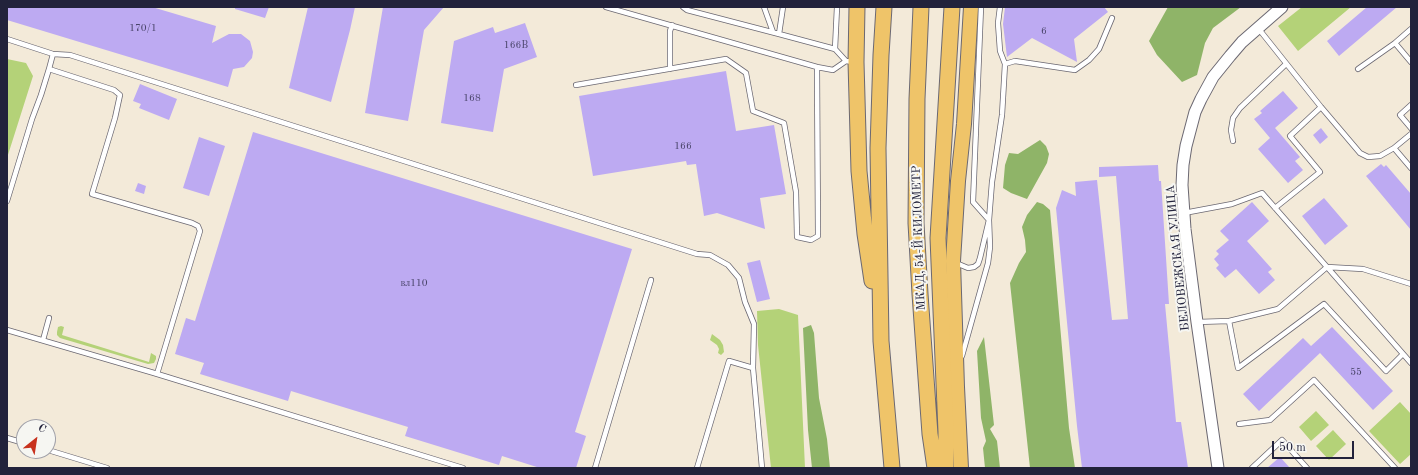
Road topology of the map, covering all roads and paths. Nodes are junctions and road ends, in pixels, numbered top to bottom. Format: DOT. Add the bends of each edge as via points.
graph roads {
  1 [pos="606,7"];
  2 [pos="683,7"];
  3 [pos="764,7"];
  4 [pos="783,7"];
  5 [pos="837,7"];
  6 [pos="857,7"];
  7 [pos="884,7"];
  8 [pos="921,7"];
  9 [pos="952,7"];
  10 [pos="971,7"];
  11 [pos="981,7"];
  12 [pos="1000,7"];
  13 [pos="1282,7"];
  14 [pos="1112,18"];
  15 [pos="672,26"];
  16 [pos="1258,28"];
  17 [pos="1411,29"];
  18 [pos="773,32"];
  19 [pos="779,34"];
  20 [pos="7,39"];
  21 [pos="1395,43"];
  22 [pos="835,49"];
  23 [pos="53,54"];
  24 [pos="851,62"];
  25 [pos="1411,62"];
  26 [pos="1005,64"];
  27 [pos="1286,64"];
  28 [pos="818,67"];
  29 [pos="49,69"];
  30 [pos="670,69"];
  31 [pos="1358,69"];
  32 [pos="576,85"];
  33 [pos="1411,105"];
  34 [pos="1321,107"];
  35 [pos="1411,128"];
  36 [pos="1411,134"];
  37 [pos="1233,141"];
  38 [pos="1394,148"];
  39 [pos="1411,168"];
  40 [pos="7,201"];
  41 [pos="1274,208"];
  42 [pos="1184,213"];
  43 [pos="989,220"];
  44 [pos="954,261"];
  45 [pos="1327,267"];
  46 [pos="651,280"];
  47 [pos="1411,284"];
  48 [pos="49,318"];
  49 [pos="1229,321"];
  50 [pos="1197,322"];
  51 [pos="7,330"];
  52 [pos="43,340"];
  53 [pos="881,341"];
  54 [pos="1403,354"];
  55 [pos="1411,363"];
  56 [pos="753,368"];
  57 [pos="158,374"];
  58 [pos="957,387"];
  59 [pos="1239,424"];
  60 [pos="56,452"];
  61 [pos="107,468"];
  62 [pos="463,468"];
  63 [pos="595,468"];
  64 [pos="697,468"];
  65 [pos="762,468"];
  66 [pos="892,468"];
  67 [pos="935,468"];
  68 [pos="946,468"];
  69 [pos="961,468"];
  70 [pos="1218,468"];
  71 [pos="1252,468"];
  72 [pos="1308,468"];
  73 [pos="1395,468"];
  1 -- 15 [label="lane"];
  2 -- 18 [label="lane"];
  3 -- 18 [label="lane"];
  4 -- 19 [label="lane"];
  5 -- 22 [label="lane"];
  6 -- 24 [label="highway"];
  7 -- 53 [label="highway" via="878,148"];
  8 -- 67 [label="highway, МКАД, 54-Й КИЛОМЕТР" via="916,223 930,434"];
  9 -- 68 [label="highway" via="938,238"];
  10 -- 44 [label="main road"];
  11 -- 43 [label="lane" via="973,202"];
  12 -- 26 [label="lane" via="1000,51"];
  13 -- 16 [label="street, БЕЛОВЕЖСКАЯ УЛИЦА"];
  14 -- 26 [label="lane" via="1099,49 1075,70 1015,60"];
  15 -- 28 [label="lane"];
  15 -- 30 [label="lane"];
  16 -- 27 [label="lane"];
  16 -- 42 [label="street, БЕЛОВЕЖСКАЯ УЛИЦА" via="1213,77 1198,106 1190,128 1183,165"];
  17 -- 21 [label="lane"];
  18 -- 19 [label="lane"];
  19 -- 22 [label="lane"];
  20 -- 23 [label="lane"];
  21 -- 25 [label="lane"];
  21 -- 31 [label="lane"];
  22 -- 24 [label="lane"];
  23 -- 29 [label="lane"];
  23 -- 56 [label="lane" via="77,57 697,254 710,255 728,265 739,278 754,324"];
  24 -- 28 [label="lane" via="833,70"];
  24 -- 53 [label="highway" via="859,171"];
  26 -- 43 [label="lane" via="1002,116"];
  27 -- 34 [label="lane"];
  27 -- 37 [label="lane" via="1240,108 1233,118"];
  28 -- 30 [label="lane" via="818,236 811,240 797,237 796,192 784,123 753,111 746,74 726,59"];
  29 -- 40 [label="lane"];
  29 -- 57 [label="lane" via="114,90 120,95 92,194 192,223 198,226 200,231"];
  30 -- 32 [label="lane"];
  33 -- 35 [label="lane" via="1400,115"];
  34 -- 38 [label="lane" via="1360,153 1368,157 1380,156"];
  34 -- 41 [label="lane" via="1290,136 1320,172"];
  36 -- 38 [label="lane"];
  38 -- 39 [label="lane"];
  41 -- 42 [label="lane" via="1262,193 1232,204"];
  41 -- 45 [label="lane"];
  42 -- 50 [label="street, БЕЛОВЕЖСКАЯ УЛИЦА"];
  43 -- 44 [label="lane" via="978,264 968,268"];
  43 -- 58 [label="lane" via="988,263 962,352"];
  44 -- 58 [label="main road"];
  45 -- 47 [label="lane" via="1363,269"];
  45 -- 49 [label="lane" via="1278,309"];
  45 -- 54 [label="lane"];
  46 -- 63 [label="lane"];
  48 -- 52 [label="lane"];
  49 -- 50 [label="lane"];
  49 -- 54 [label="lane" via="1238,368 1324,304 1386,371"];
  50 -- 70 [label="street, БЕЛОВЕЖСКАЯ УЛИЦА"];
  51 -- 52 [label="lane"];
  52 -- 57 [label="lane"];
  53 -- 66 [label="highway"];
  54 -- 55 [label="lane"];
  56 -- 64 [label="lane" via="729,361"];
  56 -- 65 [label="lane"];
  57 -- 62 [label="lane"];
  58 -- 69 [label="main road"];
  59 -- 73 [label="lane" via="1270,420 1314,380"];
  60 -- 61 [label="lane"];
  71 -- 72 [label="lane" via="1282,440"];
}
